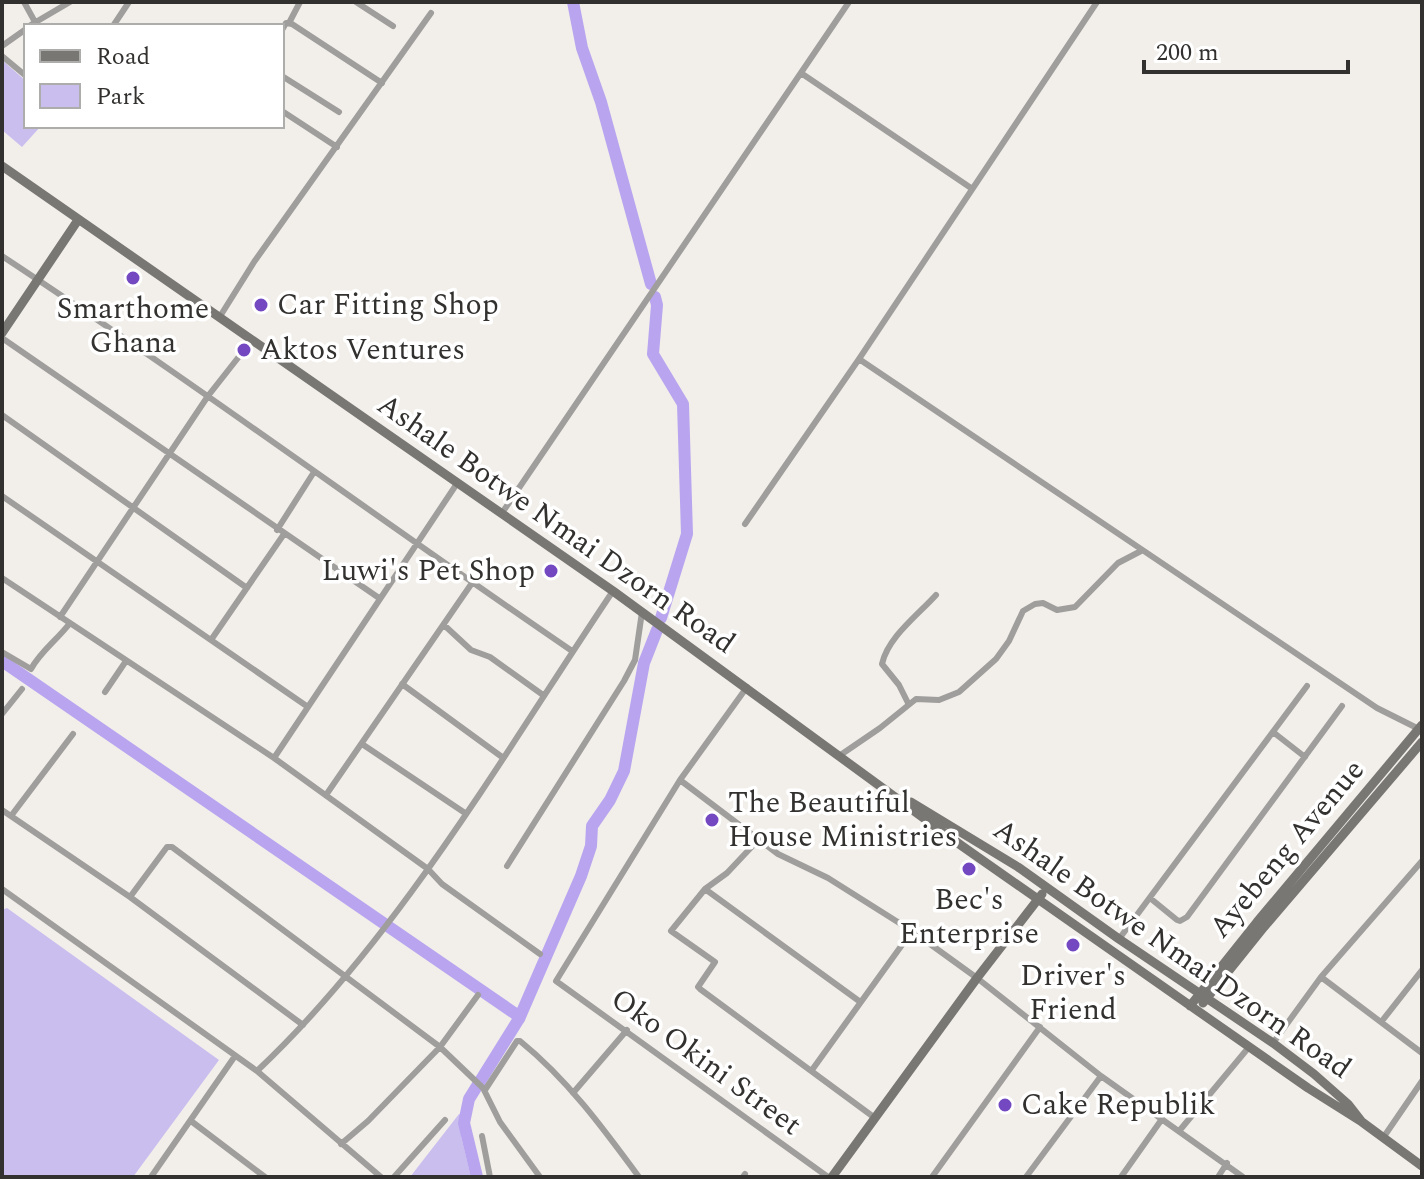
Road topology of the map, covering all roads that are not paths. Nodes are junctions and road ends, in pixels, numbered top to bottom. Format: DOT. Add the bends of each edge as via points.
graph roads {
  1 [pos="24,2"];
  2 [pos="70,2"];
  3 [pos="129,2"];
  4 [pos="300,2"];
  5 [pos="356,2"];
  6 [pos="849,2"];
  7 [pos="1097,2"];
  8 [pos="431,13"];
  9 [pos="289,23"];
  10 [pos="30,24"];
  11 [pos="33,24"];
  12 [pos="114,24"];
  13 [pos="393,26"];
  14 [pos="284,28"];
  15 [pos="24,30"];
  16 [pos="2,46"];
  17 [pos="2,56"];
  18 [pos="801,73"];
  19 [pos="24,74"];
  20 [pos="284,77"];
  21 [pos="382,83"];
  22 [pos="284,112"];
  23 [pos="339,112"];
  24 [pos="337,147"];
  25 [pos="2,166"];
  26 [pos="971,188"];
  27 [pos="78,220"];
  28 [pos="2,256"];
  29 [pos="38,280"];
  30 [pos="219,318"];
  31 [pos="2,336"];
  32 [pos="252,340"];
  33 [pos="859,359"];
  34 [pos="208,396"];
  35 [pos="2,415"];
  36 [pos="168,454"];
  37 [pos="314,472"];
  38 [pos="458,482"];
  39 [pos="2,496"];
  40 [pos="133,508"];
  41 [pos="502,513"];
  42 [pos="745,524"];
  43 [pos="277,530"];
  44 [pos="284,534"];
  45 [pos="416,543"];
  46 [pos="1141,551"];
  47 [pos="98,562"];
  48 [pos="2,578"];
  49 [pos="472,583"];
  50 [pos="247,588"];
  51 [pos="613,591"];
  52 [pos="936,595"];
  53 [pos="379,598"];
  54 [pos="642,612"];
  55 [pos="60,617"];
  56 [pos="70,623"];
  57 [pos="444,625"];
  58 [pos="211,640"];
  59 [pos="572,651"];
  60 [pos="2,652"];
  61 [pos="126,661"];
  62 [pos="402,684"];
  63 [pos="1307,686"];
  64 [pos="747,687"];
  65 [pos="22,689"];
  66 [pos="105,692"];
  67 [pos="543,695"];
  68 [pos="908,703"];
  69 [pos="1342,706"];
  70 [pos="308,707"];
  71 [pos="2,714"];
  72 [pos="1420,727"];
  73 [pos="1273,732"];
  74 [pos="73,734"];
  75 [pos="1422,742"];
  76 [pos="362,744"];
  77 [pos="839,756"];
  78 [pos="502,757"];
  79 [pos="1305,757"];
  80 [pos="274,758"];
  81 [pos="680,780"];
  82 [pos="883,786"];
  83 [pos="326,795"];
  84 [pos="2,810"];
  85 [pos="465,813"];
  86 [pos="11,816"];
  87 [pos="759,839"];
  88 [pos="1422,861"];
  89 [pos="507,866"];
  90 [pos="428,869"];
  91 [pos="1046,888"];
  92 [pos="2,889"];
  93 [pos="705,889"];
  94 [pos="130,897"];
  95 [pos="1038,898"];
  96 [pos="1150,898"];
  97 [pos="912,931"];
  98 [pos="1119,939"];
  99 [pos="540,954"];
  100 [pos="1422,970"];
  101 [pos="346,977"];
  102 [pos="1321,977"];
  103 [pos="977,978"];
  104 [pos="1218,978"];
  105 [pos="1182,981"];
  106 [pos="478,995"];
  107 [pos="1203,996"];
  108 [pos="859,1001"];
  109 [pos="1194,1008"];
  110 [pos="1223,1009"];
  111 [pos="1382,1021"];
  112 [pos="303,1025"];
  113 [pos="1040,1027"];
  114 [pos="627,1030"];
  115 [pos="1273,1043"];
  116 [pos="440,1047"];
  117 [pos="1249,1047"];
  118 [pos="1422,1053"];
  119 [pos="235,1056"];
  120 [pos="812,1070"];
  121 [pos="257,1071"];
  122 [pos="1101,1076"];
  123 [pos="1422,1081"];
  124 [pos="484,1089"];
  125 [pos="573,1093"];
  126 [pos="875,1118"];
  127 [pos="1162,1119"];
  128 [pos="445,1120"];
  129 [pos="191,1121"];
  130 [pos="1362,1122"];
  131 [pos="1180,1130"];
  132 [pos="482,1136"];
  133 [pos="1383,1138"];
  134 [pos="341,1144"];
  135 [pos="1227,1163"];
  136 [pos="1422,1166"];
  137 [pos="151,1177"];
  138 [pos="265,1177"];
  139 [pos="381,1177"];
  140 [pos="394,1177"];
  141 [pos="490,1177"];
  142 [pos="540,1177"];
  143 [pos="639,1177"];
  144 [pos="830,1177"];
  145 [pos="932,1177"];
  146 [pos="1026,1177"];
  147 [pos="1121,1177"];
  148 [pos="1218,1177"];
  149 [pos="1243,1177"];
  1 -- 10 [label="street"];
  2 -- 11 [label="street"];
  3 -- 12 [label="street"];
  4 -- 9 [label="street"];
  5 -- 13 [label="street"];
  6 -- 18 [label="street"];
  7 -- 26 [label="street"];
  8 -- 21 [label="street"];
  9 -- 14 [label="street"];
  9 -- 21 [label="street"];
  15 -- 16 [label="street"];
  17 -- 19 [label="street"];
  18 -- 26 [label="street"];
  18 -- 41 [label="street"];
  20 -- 23 [label="street"];
  21 -- 24 [label="street"];
  22 -- 24 [label="street"];
  24 -- 30 [label="street"];
  25 -- 27 [label="main road, Ashale Botwe Nmai Dzorn Road"];
  26 -- 33 [label="street"];
  27 -- 29 [label="main road"];
  27 -- 30 [label="main road, Ashale Botwe Nmai Dzorn Road"];
  28 -- 29 [label="street"];
  29 -- 31 [label="main road"];
  29 -- 34 [label="street"];
  30 -- 32 [label="main road, Ashale Botwe Nmai Dzorn Road"];
  31 -- 36 [label="street"];
  32 -- 34 [label="street"];
  32 -- 38 [label="main road, Ashale Botwe Nmai Dzorn Road"];
  33 -- 42 [label="street"];
  33 -- 46 [label="street"];
  34 -- 36 [label="street"];
  34 -- 37 [label="street"];
  35 -- 40 [label="street"];
  36 -- 40 [label="street"];
  36 -- 43 [label="street"];
  37 -- 43 [label="street"];
  37 -- 45 [label="street"];
  38 -- 41 [label="main road, Ashale Botwe Nmai Dzorn Road"];
  38 -- 45 [label="street"];
  39 -- 47 [label="street"];
  40 -- 47 [label="street"];
  40 -- 50 [label="street"];
  41 -- 51 [label="main road, Ashale Botwe Nmai Dzorn Road"];
  43 -- 44 [label="street"];
  44 -- 50 [label="street"];
  44 -- 53 [label="street"];
  45 -- 49 [label="street"];
  45 -- 53 [label="street"];
  46 -- 68 [label="street" via="1118,563 1075,607 1057,610 1043,603 1023,611 996,659 959,692"];
  46 -- 72 [label="street" via="1377,708"];
  47 -- 55 [label="street"];
  47 -- 58 [label="street"];
  48 -- 55 [label="street"];
  49 -- 57 [label="street"];
  49 -- 59 [label="street"];
  50 -- 58 [label="street"];
  51 -- 54 [label="main road, Ashale Botwe Nmai Dzorn Road"];
  51 -- 59 [label="street"];
  52 -- 68 [label="street" via="883,657 882,664"];
  53 -- 70 [label="street"];
  54 -- 64 [label="main road, Ashale Botwe Nmai Dzorn Road"];
  54 -- 89 [label="street" via="635,660 624,681"];
  55 -- 56 [label="street"];
  56 -- 60 [label="street" via="31,669"];
  56 -- 61 [label="street"];
  57 -- 62 [label="street"];
  57 -- 67 [label="street" via="471,650 490,657"];
  58 -- 70 [label="street"];
  59 -- 67 [label="street"];
  61 -- 66 [label="street"];
  61 -- 80 [label="street"];
  62 -- 76 [label="street"];
  62 -- 78 [label="street"];
  63 -- 73 [label="street"];
  64 -- 77 [label="main road, Ashale Botwe Nmai Dzorn Road"];
  64 -- 81 [label="street"];
  65 -- 71 [label="street"];
  67 -- 78 [label="street"];
  68 -- 77 [label="street"];
  69 -- 79 [label="street"];
  70 -- 80 [label="street"];
  72 -- 104 [label="main road, Ayebeng Avenue"];
  73 -- 79 [label="street"];
  73 -- 96 [label="street"];
  74 -- 86 [label="street"];
  75 -- 104 [label="main road, Ayebeng Avenue"];
  76 -- 83 [label="street"];
  76 -- 85 [label="street"];
  77 -- 82 [label="main road, Ashale Botwe Nmai Dzorn Road"];
  78 -- 85 [label="street"];
  79 -- 96 [label="street" via="1187,917 1177,920"];
  80 -- 83 [label="street"];
  81 -- 87 [label="street"];
  81 -- 114 [label="street, Oko Okini Street" via="557,975 557,984"];
  82 -- 91 [label="main road, Ashale Botwe Nmai Dzorn Road"];
  82 -- 95 [label="main road, Ashale Botwe Nmai Dzorn Road"];
  83 -- 90 [label="street"];
  84 -- 86 [label="street"];
  85 -- 90 [label="street"];
  86 -- 94 [label="street"];
  87 -- 93 [label="street"];
  87 -- 97 [label="street"];
  88 -- 102 [label="street"];
  90 -- 99 [label="street"];
  90 -- 101 [label="street"];
  91 -- 95 [label="main road"];
  91 -- 98 [label="main road, Ashale Botwe Nmai Dzorn Road"];
  92 -- 119 [label="street"];
  93 -- 108 [label="street"];
  93 -- 120 [label="street" via="671,930 715,962 700,989"];
  94 -- 101 [label="street" via="170,846"];
  94 -- 112 [label="street"];
  95 -- 103 [label="main road"];
  95 -- 109 [label="main road, Ashale Botwe Nmai Dzorn Road"];
  96 -- 98 [label="street"];
  97 -- 103 [label="street"];
  97 -- 108 [label="street"];
  98 -- 105 [label="main road, Ashale Botwe Nmai Dzorn Road"];
  100 -- 111 [label="street"];
  101 -- 112 [label="street"];
  101 -- 116 [label="street"];
  102 -- 111 [label="street"];
  102 -- 115 [label="street"];
  103 -- 113 [label="street"];
  103 -- 126 [label="main road"];
  104 -- 105 [label="main road" via="1200,984"];
  104 -- 107 [label="main road, Ayebeng Avenue"];
  104 -- 110 [label="main road"];
  105 -- 107 [label="main road, Ashale Botwe Nmai Dzorn Road"];
  106 -- 116 [label="street"];
  107 -- 109 [label="main road, Ayebeng Avenue"];
  107 -- 110 [label="main road, Ashale Botwe Nmai Dzorn Road"];
  108 -- 120 [label="street"];
  109 -- 117 [label="main road, Ashale Botwe Nmai Dzorn Road"];
  110 -- 115 [label="main road, Ashale Botwe Nmai Dzorn Road"];
  111 -- 118 [label="street"];
  112 -- 121 [label="street"];
  113 -- 122 [label="street"];
  113 -- 145 [label="street"];
  114 -- 125 [label="street"];
  114 -- 144 [label="street, Oko Okini Street"];
  115 -- 130 [label="main road, Ashale Botwe Nmai Dzorn Road" via="1348,1104"];
  116 -- 124 [label="street"];
  116 -- 134 [label="street"];
  117 -- 130 [label="main road, Ashale Botwe Nmai Dzorn Road"];
  117 -- 131 [label="street"];
  119 -- 121 [label="street"];
  119 -- 129 [label="street"];
  120 -- 126 [label="street"];
  121 -- 134 [label="street"];
  122 -- 127 [label="street"];
  122 -- 146 [label="street"];
  123 -- 133 [label="street"];
  124 -- 125 [label="street" via="520,1041"];
  124 -- 142 [label="street" via="500,1122"];
  125 -- 143 [label="street"];
  126 -- 144 [label="main road"];
  127 -- 131 [label="street"];
  127 -- 147 [label="street"];
  128 -- 140 [label="street"];
  129 -- 137 [label="street"];
  129 -- 138 [label="street"];
  130 -- 133 [label="main road, Ashale Botwe Nmai Dzorn Road"];
  131 -- 135 [label="street"];
  132 -- 141 [label="street"];
  133 -- 136 [label="main road, Ashale Botwe Nmai Dzorn Road"];
  134 -- 139 [label="street"];
  135 -- 148 [label="street"];
  135 -- 149 [label="street"];
}
